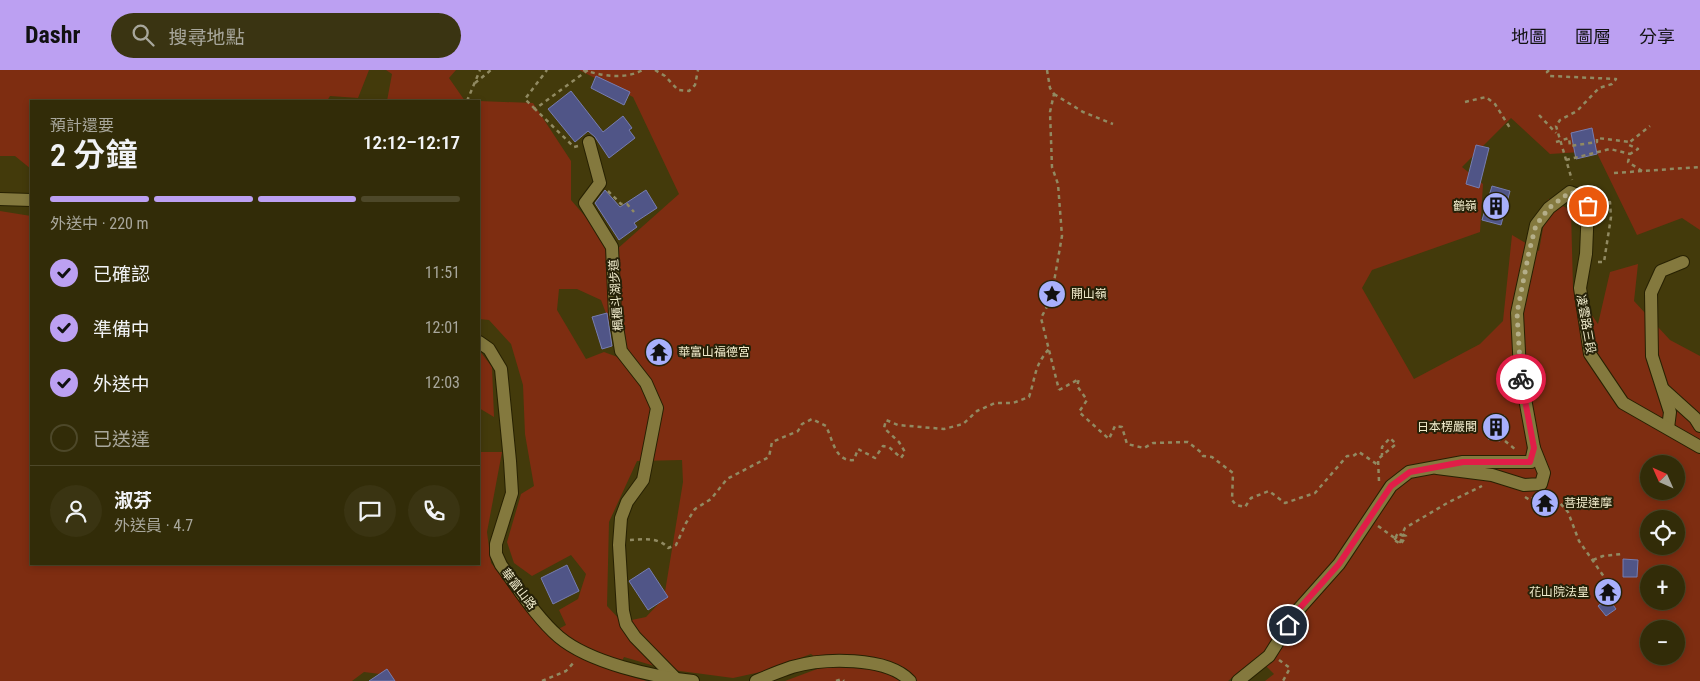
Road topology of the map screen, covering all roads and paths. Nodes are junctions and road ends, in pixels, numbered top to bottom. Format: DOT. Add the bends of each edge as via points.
graph roads {
  1 [pos="480,70"];
  2 [pos="492,70"];
  3 [pos="547,70"];
  4 [pos="586,70"];
  5 [pos="643,70"];
  6 [pos="655,70"];
  7 [pos="698,70"];
  8 [pos="1047,70"];
  9 [pos="1549,70"];
  10 [pos="474,84"];
  11 [pos="1054,94"];
  12 [pos="467,100"];
  13 [pos="1465,102"];
  14 [pos="535,109"];
  15 [pos="1539,115"];
  16 [pos="1113,124"];
  17 [pos="1650,126"];
  18 [pos="1510,128"];
  19 [pos="1557,134"];
  20 [pos="1560,140"];
  21 [pos="589,142"];
  22 [pos="1556,142"];
  23 [pos="1630,142"];
  24 [pos="1630,154"];
  25 [pos="1566,160"];
  26 [pos="1700,167"];
  27 [pos="1644,171"];
  28 [pos="1614,173"];
  29 [pos="1572,174"];
  30 [pos="600,183"];
  31 [pos="0,199"];
  32 [pos="30,200"];
  33 [pos="1604,203"];
  34 [pos="634,212"];
  35 [pos="1598,262"];
  36 [pos="1683,262"];
  37 [pos="480,343"];
  38 [pos="1048,348"];
  39 [pos="1664,390"];
  40 [pos="1698,422"];
  41 [pos="1668,428"];
  42 [pos="1683,437"];
  43 [pos="1700,447"];
  44 [pos="1534,448"];
  45 [pos="1382,456"];
  46 [pos="1378,465"];
  47 [pos="1436,468"];
  48 [pos="1490,484"];
  49 [pos="1544,486"];
  50 [pos="1522,496"];
  51 [pos="1379,503"];
  52 [pos="1375,524"];
  53 [pos="619,540"];
  54 [pos="1622,554"];
  55 [pos="1593,560"];
  56 [pos="1614,591"];
  57 [pos="583,652"];
  58 [pos="1275,657"];
  59 [pos="677,680"];
  60 [pos="542,681"];
  61 [pos="693,681"];
  62 [pos="756,681"];
  63 [pos="836,681"];
  64 [pos="844,681"];
  65 [pos="910,681"];
  66 [pos="1238,681"];
  67 [pos="1283,681"];
  1 -- 10 [label="path"];
  2 -- 10 [label="path"];
  3 -- 14 [label="path" via="525,99"];
  4 -- 5 [label="path" via="612,78 631,76"];
  4 -- 14 [label="path"];
  6 -- 7 [label="path" via="678,90 688,90 695,85"];
  8 -- 11 [label="path"];
  9 -- 19 [label="path" via="1550,76 1562,78 1616,79 1612,84 1599,88 1577,111 1560,120 1556,126"];
  10 -- 12 [label="path"];
  11 -- 16 [label="path" via="1083,112"];
  11 -- 38 [label="path" via="1050,112 1052,167 1058,184 1062,236 1051,299 1041,318"];
  13 -- 18 [label="path" via="1486,97 1495,104"];
  14 -- 21 [label="path" via="574,147"];
  15 -- 19 [label="path"];
  17 -- 23 [label="path"];
  19 -- 20 [label="path"];
  20 -- 22 [label="path"];
  20 -- 23 [label="path" via="1569,138 1570,146 1597,142 1597,138"];
  20 -- 25 [label="path"];
  21 -- 30 [label="street"];
  23 -- 24 [label="path" via="1629,146 1638,149"];
  24 -- 25 [label="path" via="1610,149"];
  24 -- 27 [label="path" via="1628,162"];
  25 -- 29 [label="path"];
  26 -- 27 [label="path"];
  27 -- 28 [label="path"];
  30 -- 34 [label="path" via="620,204 627,204"];
  30 -- 53 [label="street, 楓櫃斗湖步道" via="585,203 612,247 615,314 622,351 646,383 657,408 643,480 627,502 621,518"];
  31 -- 32 [label="street"];
  33 -- 35 [label="path" via="1610,202 1611,217 1604,262"];
  36 -- 39 [label="street" via="1661,271 1651,293 1652,356"];
  37 -- 57 [label="street, 華富山路" via="489,349 501,369 510,461 512,493 496,544 496,554 501,566 559,637"];
  38 -- 46 [label="path" via="1059,390 1079,379 1076,386 1087,400 1079,412 1109,439 1115,426 1122,427 1127,444 1144,448 1153,443 1188,442 1203,456 1212,457 1233,473 1232,500 1236,505 1245,507 1251,498 1269,491 1285,503 1315,493 1347,456 1359,452"];
  38 -- 53 [label="path" via="1037,363 1029,397 1013,403 995,403 977,411 963,424 944,429 898,425 886,420 884,428 900,442 905,452 901,458 883,446 875,458 858,449 854,460 846,460 839,457 826,426 812,420 802,424 798,431 772,442 769,457 727,480 711,499 695,510 676,545 668,548 664,543 648,539"];
  39 -- 40 [label="street"];
  39 -- 41 [label="street" via="1670,412"];
  40 -- 42 [label="street"];
  41 -- 42 [label="street, 凌雲路三段"];
  41 -- 44 [label="street, 凌雲路三段" via="1623,403 1590,354 1580,288 1586,254 1588,206 1578,195 1570,192 1549,208 1536,225 1517,313 1520,371"];
  42 -- 43 [label="street, 凌雲路三段"];
  44 -- 47 [label="street" via="1530,462 1463,462"];
  44 -- 49 [label="street, 凌雲路三段" via="1544,473"];
  45 -- 45 [label="path" via="1396,444 1390,438 1382,447"];
  45 -- 46 [label="path"];
  46 -- 51 [label="path"];
  47 -- 49 [label="street"];
  47 -- 51 [label="street" via="1410,472 1391,486"];
  48 -- 52 [label="path" via="1475,488 1405,528 1402,534 1406,536 1401,544 1394,540 1398,533 1404,536 1400,542 1395,539 1399,534 1403,536 1400,541 1393,537 1387,533"];
  49 -- 50 [label="path" via="1530,500"];
  49 -- 55 [label="path" via="1568,512 1578,541"];
  51 -- 66 [label="street" via="1339,564 1298,610 1268,656"];
  53 -- 59 [label="street, 楓櫃斗湖步道" via="626,624"];
  54 -- 55 [label="path"];
  55 -- 56 [label="path"];
  57 -- 59 [label="street, 華富山路" via="621,666"];
  57 -- 60 [label="path" via="566,671"];
  58 -- 67 [label="path" via="1290,668"];
  59 -- 61 [label="street, 華富山路"];
  62 -- 65 [label="street" via="793,667 838,661 874,664 901,672"];
  63 -- 64 [label="path"];
}
